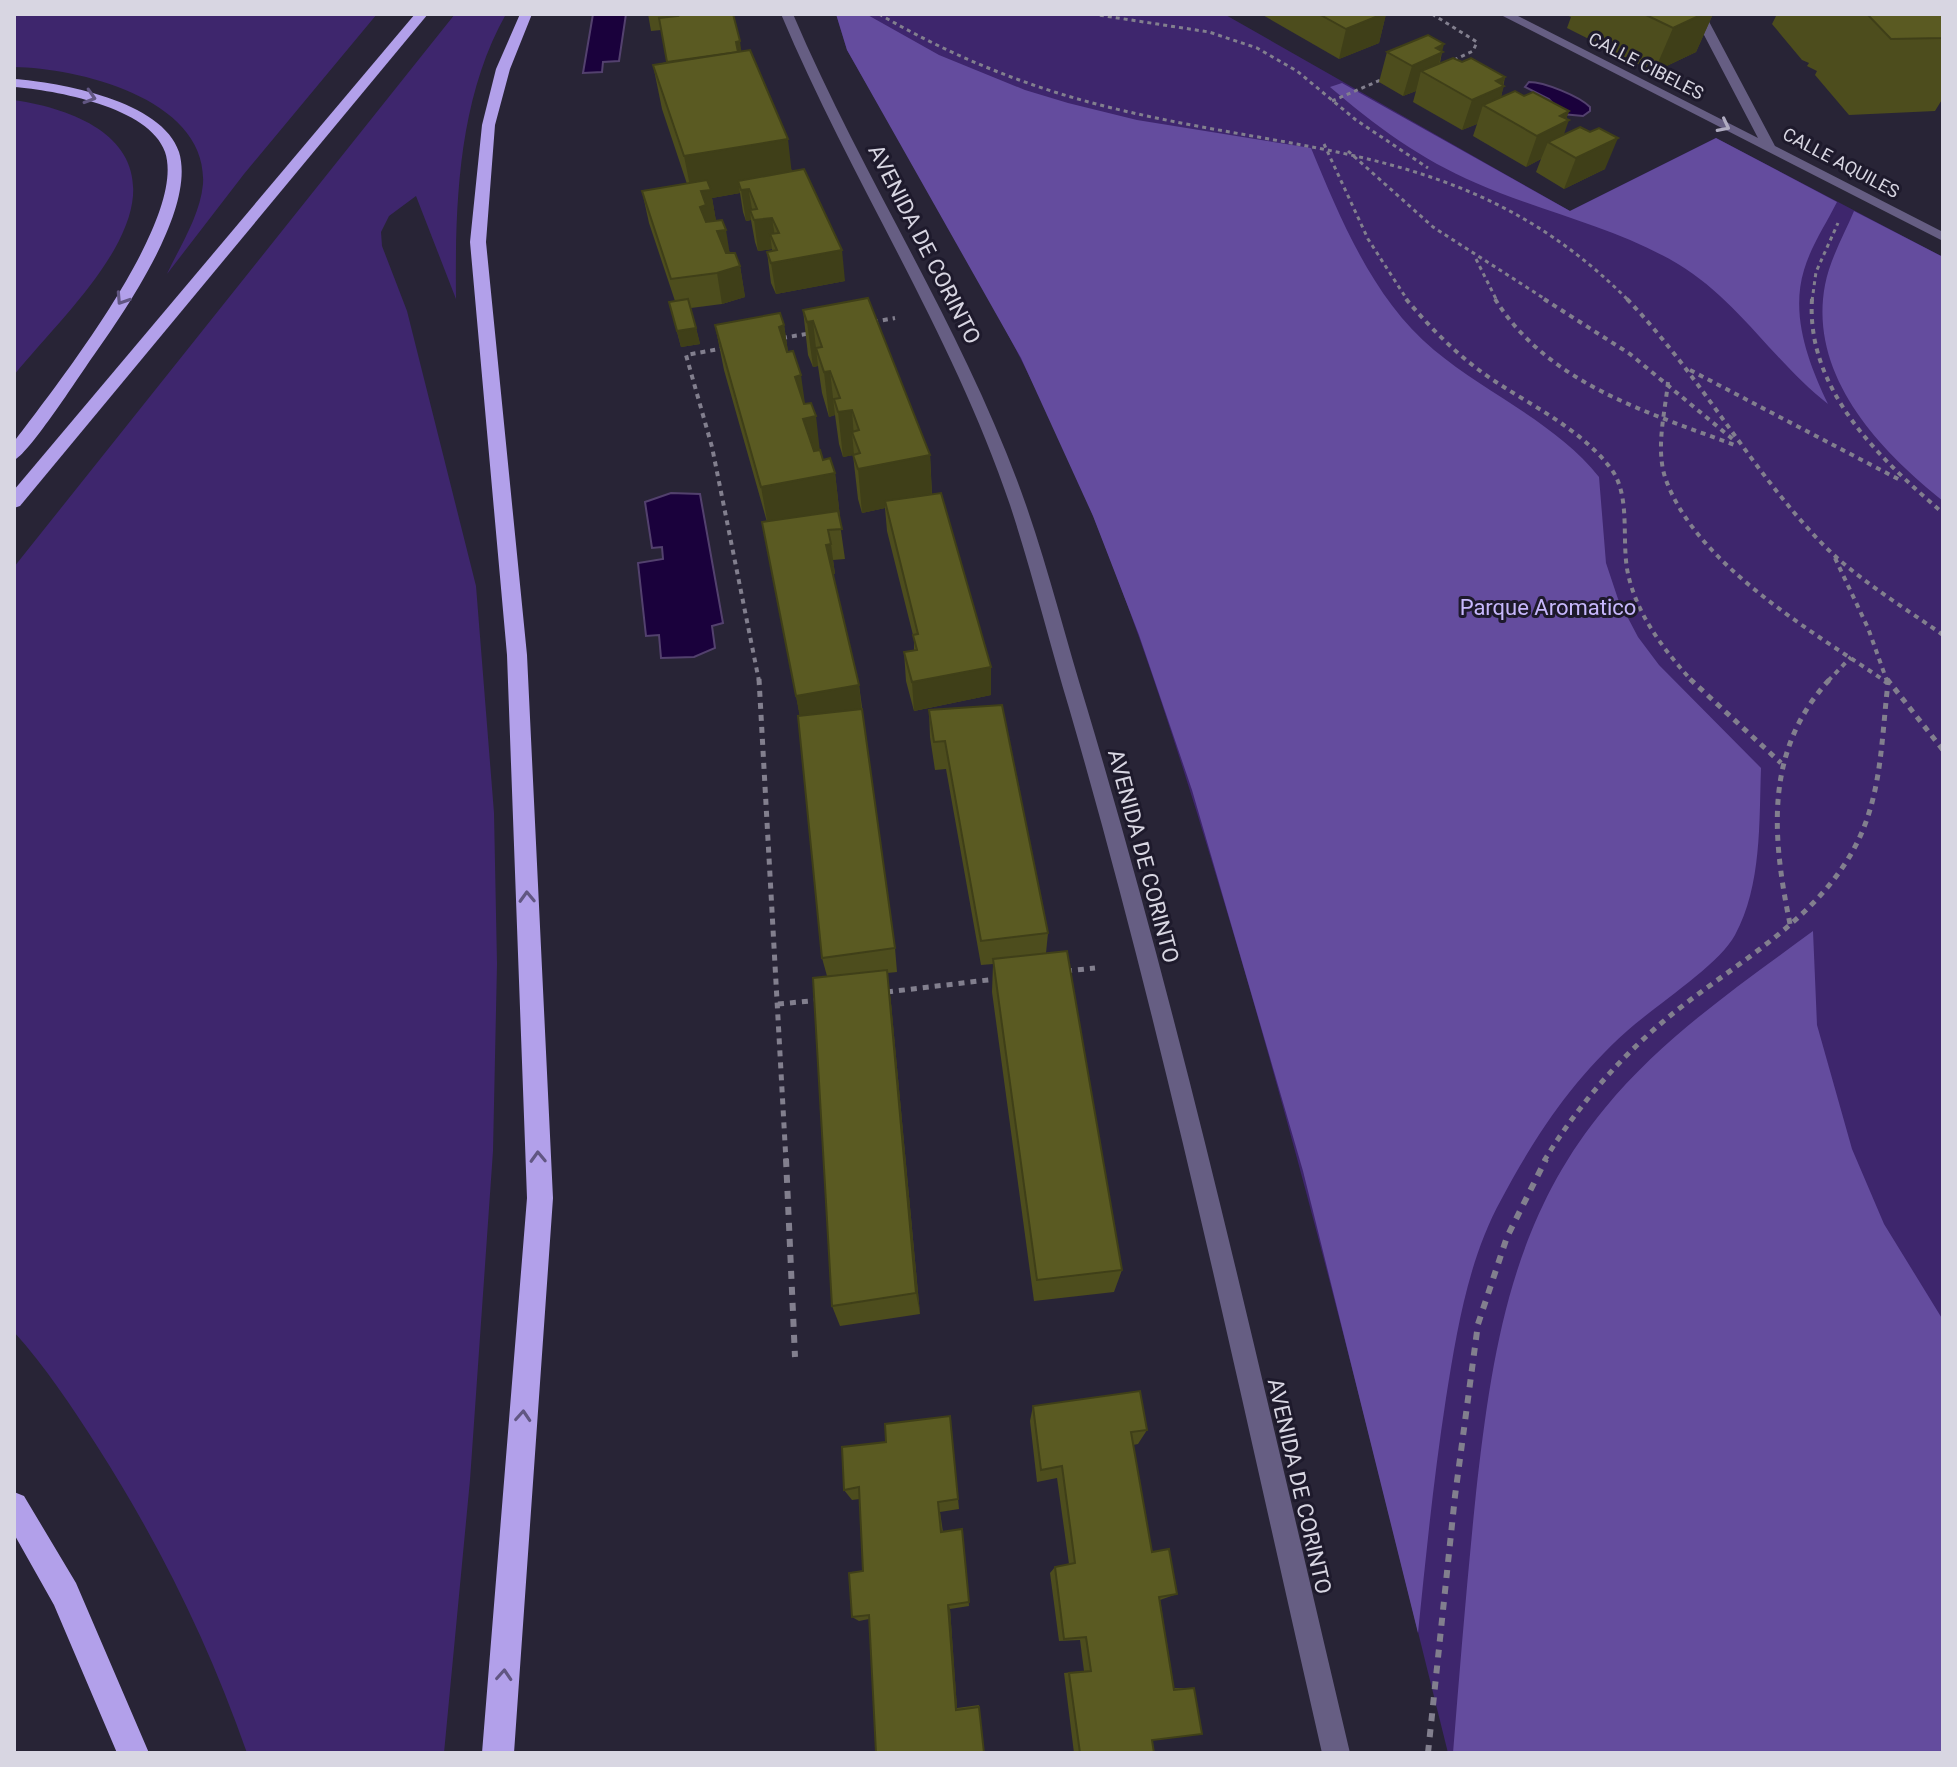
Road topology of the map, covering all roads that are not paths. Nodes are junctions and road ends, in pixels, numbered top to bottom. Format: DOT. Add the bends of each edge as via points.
graph roads {
  1 [pos="422,14"];
  2 [pos="526,14"];
  3 [pos="787,14"];
  4 [pos="1505,14"];
  5 [pos="1699,14"];
  6 [pos="14,83"];
  7 [pos="1770,149"];
  8 [pos="1943,237"];
  9 [pos="14,454"];
  10 [pos="14,502"];
  11 [pos="14,1506"];
  12 [pos="133,1753"];
  13 [pos="498,1753"];
  14 [pos="1336,1753"];
  1 -- 10 [label="highway"];
  13 -- 2 [label="highway, one-way" via="540,1198 517,655 478,242 479,175 498,80"];
  3 -- 14 [label="street, AVENIDA DE CORINTO" via="820,92 942,322 1017,503 1126,871"];
  4 -- 7 [label="street, CALLE CIBELES, one-way"];
  5 -- 7 [label="street, CALLE AQUILES"];
  6 -- 9 [label="highway, one-way" via="40,83 116,105 145,123 172,151 174,173 166,213 144,265"];
  7 -- 8 [label="street, CALLE AQUILES"];
  11 -- 12 [label="highway" via="65,1594"];
}
